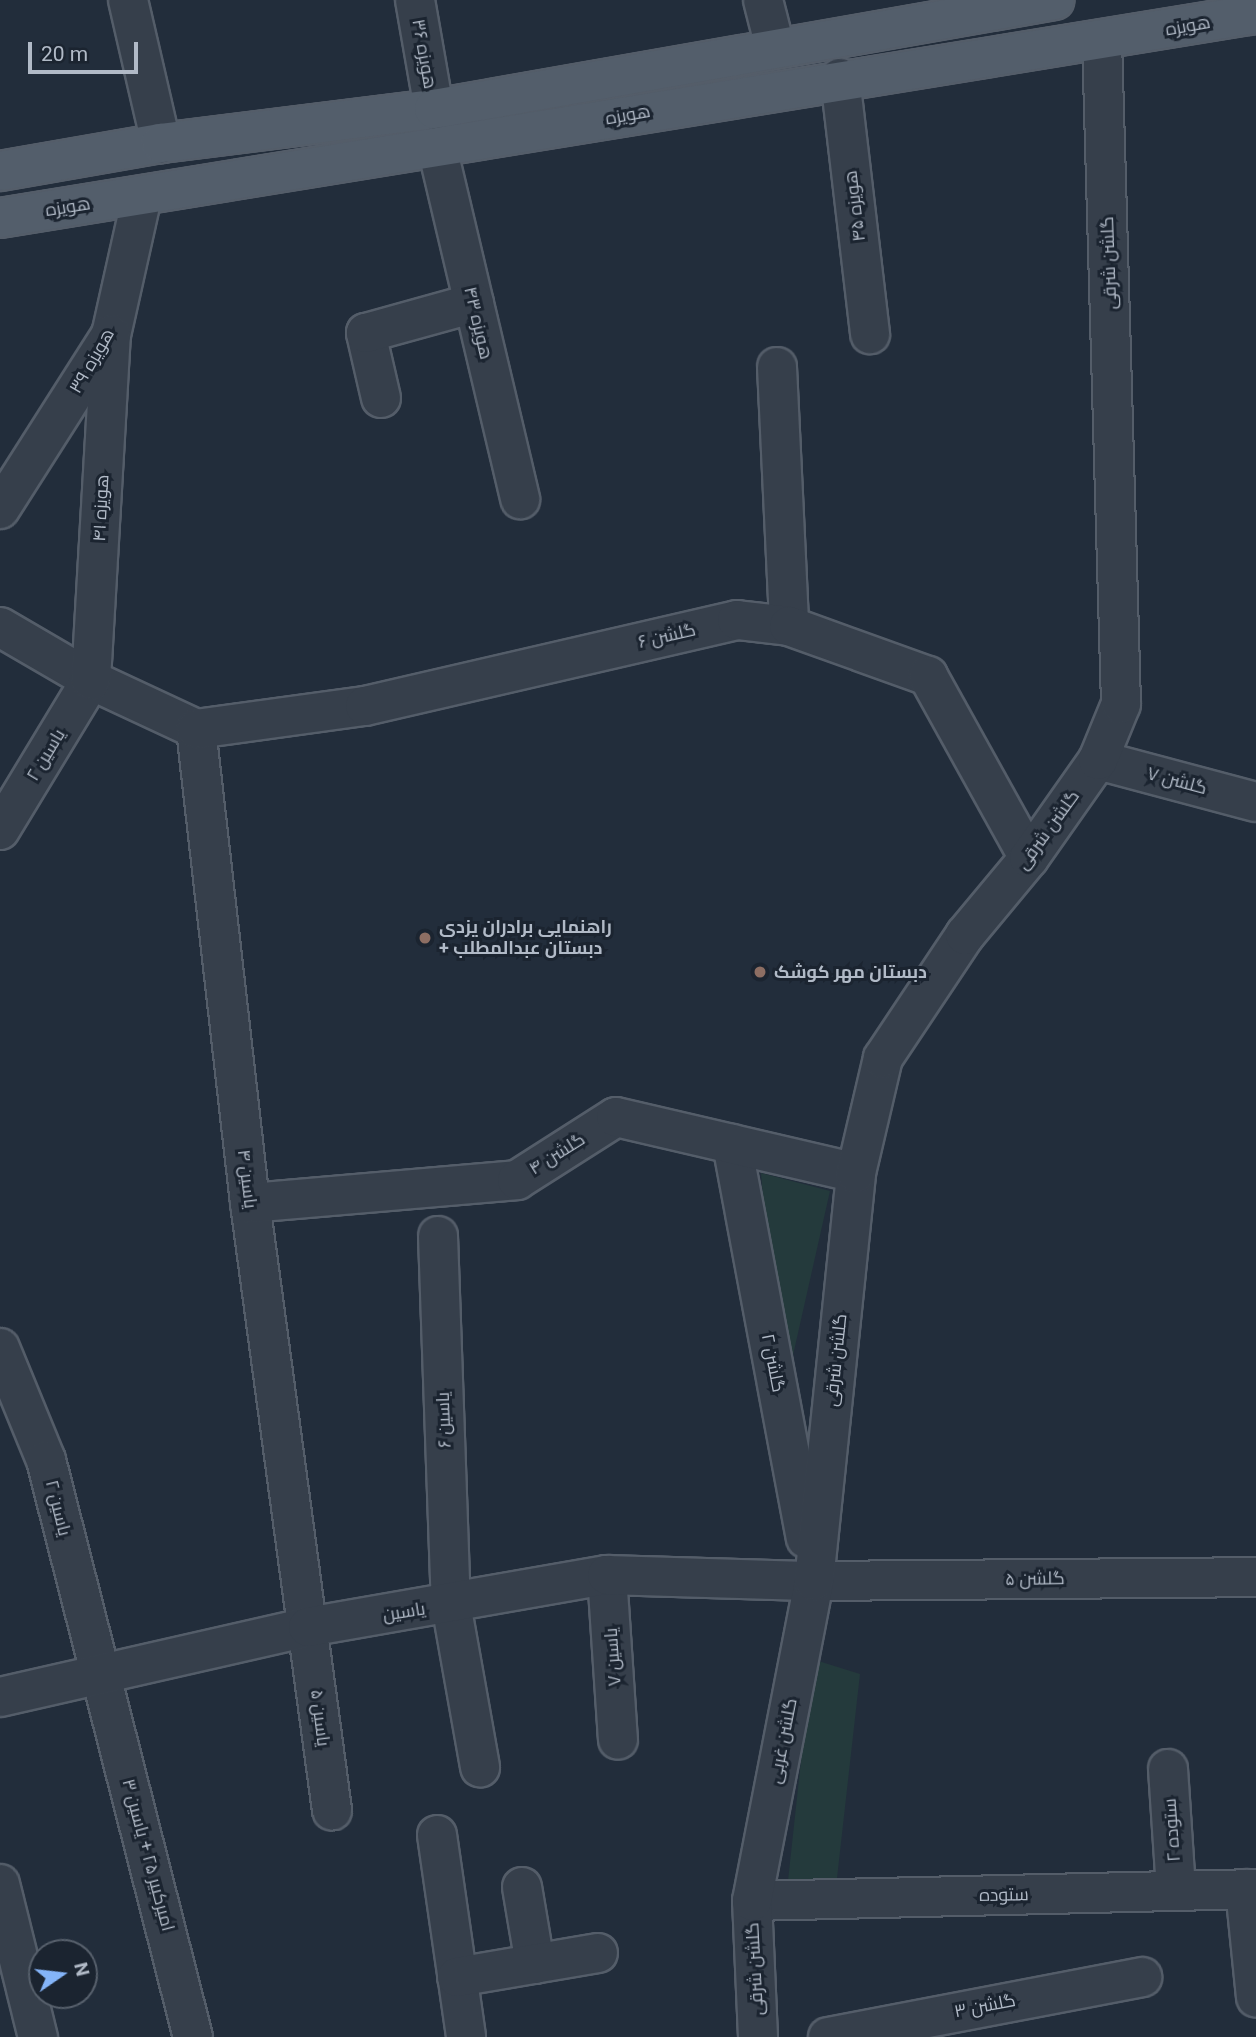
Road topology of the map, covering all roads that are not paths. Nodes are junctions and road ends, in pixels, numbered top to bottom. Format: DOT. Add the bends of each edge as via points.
graph roads {
  1 [pos="128,0"];
  2 [pos="415,0"];
  3 [pos="762,0"];
  4 [pos="1055,0"];
  5 [pos="1256,14"];
  6 [pos="1102,41"];
  7 [pos="775,47"];
  8 [pos="840,78"];
  9 [pos="434,109"];
  10 [pos="161,143"];
  11 [pos="437,147"];
  12 [pos="0,171"];
  13 [pos="142,196"];
  14 [pos="0,218"];
  15 [pos="474,303"];
  16 [pos="870,334"];
  17 [pos="111,335"];
  18 [pos="777,367"];
  19 [pos="381,398"];
  20 [pos="520,499"];
  21 [pos="0,509"];
  22 [pos="789,626"];
  23 [pos="0,627"];
  24 [pos="91,680"];
  25 [pos="196,729"];
  26 [pos="1098,760"];
  27 [pos="1256,802"];
  28 [pos="0,830"];
  29 [pos="1029,858"];
  30 [pos="732,1144"];
  31 [pos="856,1173"];
  32 [pos="250,1203"];
  33 [pos="438,1236"];
  34 [pos="0,1348"];
  35 [pos="607,1574"];
  36 [pos="1256,1577"];
  37 [pos="814,1581"];
  38 [pos="451,1604"];
  39 [pos="308,1627"];
  40 [pos="99,1673"];
  41 [pos="0,1697"];
  42 [pos="618,1740"];
  43 [pos="480,1767"];
  44 [pos="1168,1769"];
  45 [pos="332,1810"];
  46 [pos="436,1835"];
  47 [pos="0,1884"];
  48 [pos="522,1887"];
  49 [pos="1250,1889"];
  50 [pos="1176,1891"];
  51 [pos="751,1901"];
  52 [pos="598,1953"];
  53 [pos="535,1964"];
  54 [pos="457,1977"];
  55 [pos="1142,1977"];
  56 [pos="1256,1997"];
  57 [pos="38,2037"];
  58 [pos="193,2037"];
  59 [pos="466,2037"];
  60 [pos="758,2037"];
  61 [pos="828,2037"];
  1 -- 10 [label="street"];
  2 -- 9 [label="street, هویزه ۳۶"];
  3 -- 7 [label="street"];
  4 -- 7 [label="main road"];
  5 -- 6 [label="main road, هویزه"];
  6 -- 8 [label="main road, هویزه"];
  6 -- 26 [label="street, گلشن شرقی" via="1121,704"];
  7 -- 9 [label="main road"];
  8 -- 11 [label="main road, هویزه"];
  8 -- 16 [label="street, هویزه ۴۵"];
  9 -- 10 [label="main road"];
  10 -- 12 [label="main road"];
  11 -- 13 [label="main road, هویزه"];
  11 -- 15 [label="street, هویزه ۴۳"];
  13 -- 14 [label="main road, هویزه"];
  13 -- 17 [label="street, هویزه ۳۹"];
  15 -- 19 [label="street" via="366,332"];
  15 -- 20 [label="street, هویزه ۴۳"];
  17 -- 21 [label="street, هویزه ۳۹"];
  17 -- 24 [label="street, هویزه ۴۱"];
  18 -- 22 [label="street"];
  22 -- 25 [label="street, گلشن ۶" via="737,620 365,706"];
  22 -- 29 [label="street, گلشن ۶" via="928,677"];
  23 -- 24 [label="street"];
  24 -- 25 [label="street"];
  24 -- 28 [label="street, یاسین ۲"];
  25 -- 32 [label="street, یاسین ۴"];
  26 -- 27 [label="street, گلشن ۷"];
  26 -- 29 [label="street, گلشن شرقی"];
  29 -- 31 [label="street, گلشن شرقی" via="965,935 883,1058"];
  30 -- 31 [label="street, گلشن ۴"];
  30 -- 32 [label="street, گلشن ۴" via="617,1117 517,1180"];
  30 -- 37 [label="street, گلشن ۲"];
  31 -- 37 [label="street, گلشن شرقی"];
  32 -- 39 [label="street, یاسین ۴"];
  33 -- 38 [label="street, یاسین ۶"];
  34 -- 40 [label="street, یاسین ۲" via="46,1460"];
  35 -- 37 [label="street, یاسین"];
  35 -- 38 [label="street, یاسین"];
  35 -- 42 [label="street, یاسین ۷"];
  36 -- 37 [label="street, گلشن ۵"];
  37 -- 51 [label="street, گلشن غربی"];
  38 -- 39 [label="street, یاسین"];
  38 -- 43 [label="street, یاسین ۶"];
  39 -- 40 [label="street, یاسین"];
  39 -- 45 [label="street, یاسین ۵"];
  40 -- 41 [label="street, یاسین"];
  40 -- 58 [label="street, امیرکبیر ۲۵ + یاسین ۳"];
  44 -- 50 [label="street, ستوده ۲"];
  46 -- 54 [label="street"];
  47 -- 57 [label="street"];
  48 -- 53 [label="street"];
  49 -- 50 [label="street, ستوده"];
  49 -- 56 [label="street"];
  50 -- 51 [label="street, ستوده"];
  51 -- 60 [label="street, گلشن شرقی"];
  52 -- 53 [label="street"];
  53 -- 54 [label="street"];
  54 -- 59 [label="street"];
  55 -- 61 [label="street, گلشن ۳"];
}
